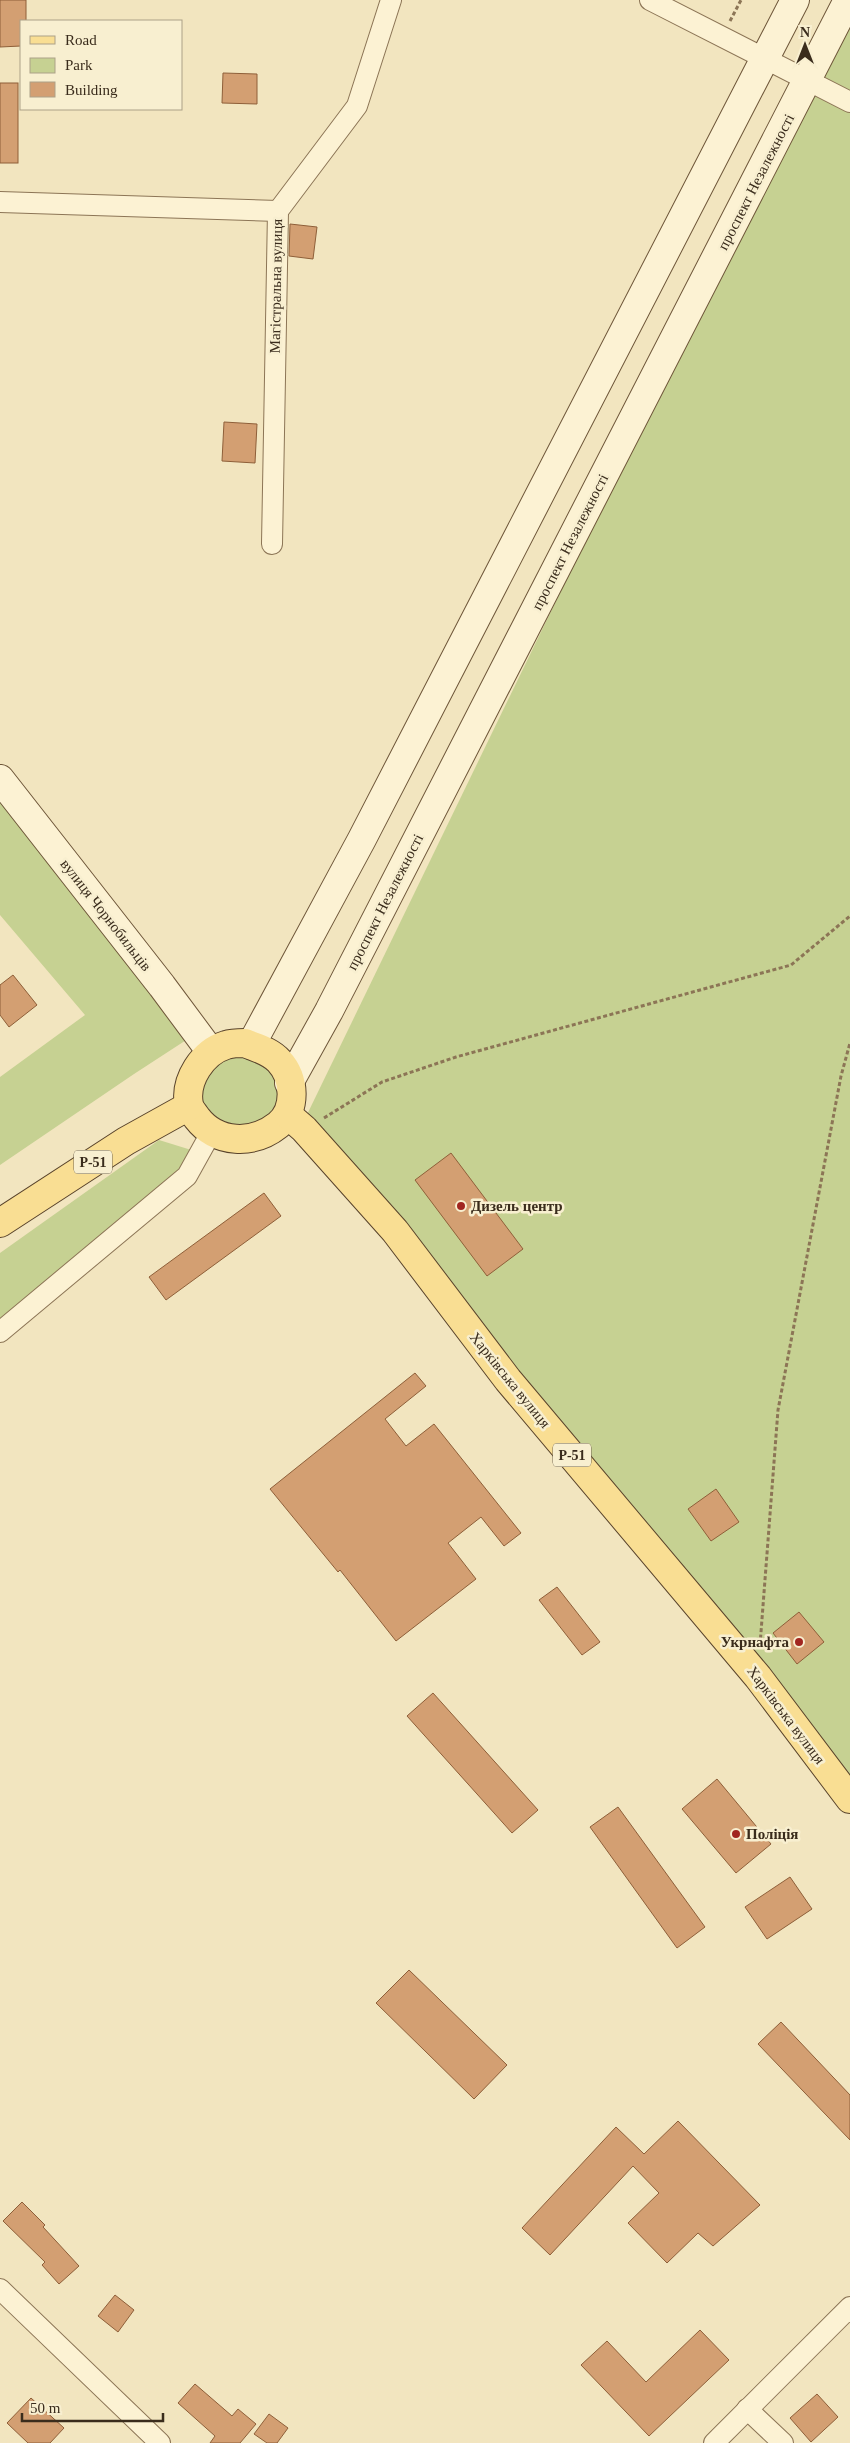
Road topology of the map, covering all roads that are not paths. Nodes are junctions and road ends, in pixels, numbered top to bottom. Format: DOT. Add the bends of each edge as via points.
graph roads {
  1 [pos="391,0"];
  2 [pos="650,0"];
  3 [pos="795,0"];
  4 [pos="848,0"];
  5 [pos="764,59"];
  6 [pos="808,81"];
  7 [pos="850,102"];
  8 [pos="0,202"];
  9 [pos="278,211"];
  10 [pos="272,544"];
  11 [pos="0,779"];
  12 [pos="250,1045"];
  13 [pos="211,1052"];
  14 [pos="290,1083"];
  15 [pos="189,1106"];
  16 [pos="296,1123"];
  17 [pos="212,1131"];
  18 [pos="0,1223"];
  19 [pos="0,1332"];
  20 [pos="850,1799"];
  21 [pos="0,2290"];
  22 [pos="850,2307"];
  23 [pos="747,2409"];
  24 [pos="160,2443"];
  25 [pos="714,2443"];
  26 [pos="783,2443"];
  1 -- 9 [label="street, Магістральна вулиця" via="357,106"];
  2 -- 5 [label="street"];
  3 -- 5 [label="street"];
  4 -- 6 [label="street, проспект Незалежності"];
  5 -- 6 [label="street"];
  5 -- 12 [label="street" via="367,830"];
  6 -- 7 [label="street"];
  6 -- 14 [label="street, проспект Незалежності"];
  8 -- 9 [label="street"];
  9 -- 10 [label="street, Магістральна вулиця"];
  11 -- 13 [label="street, вулиця Чорнобильців"];
  12 -- 13 [label="main road" via="227,1044"];
  12 -- 14 [label="main road" via="265,1050 278,1060 288,1073"];
  13 -- 15 [label="main road" via="195,1071 188,1089"];
  14 -- 16 [label="main road"];
  15 -- 17 [label="main road" via="203,1126"];
  15 -- 18 [label="main road, Р-51" via="126,1141"];
  16 -- 17 [label="main road" via="242,1140"];
  16 -- 20 [label="main road, Харківська вулиця / Р-51" via="395,1231 508,1380 758,1676"];
  17 -- 19 [label="street" via="187,1176"];
  21 -- 24 [label="street"];
  22 -- 23 [label="street"];
  23 -- 25 [label="street"];
  23 -- 26 [label="street"];
}
